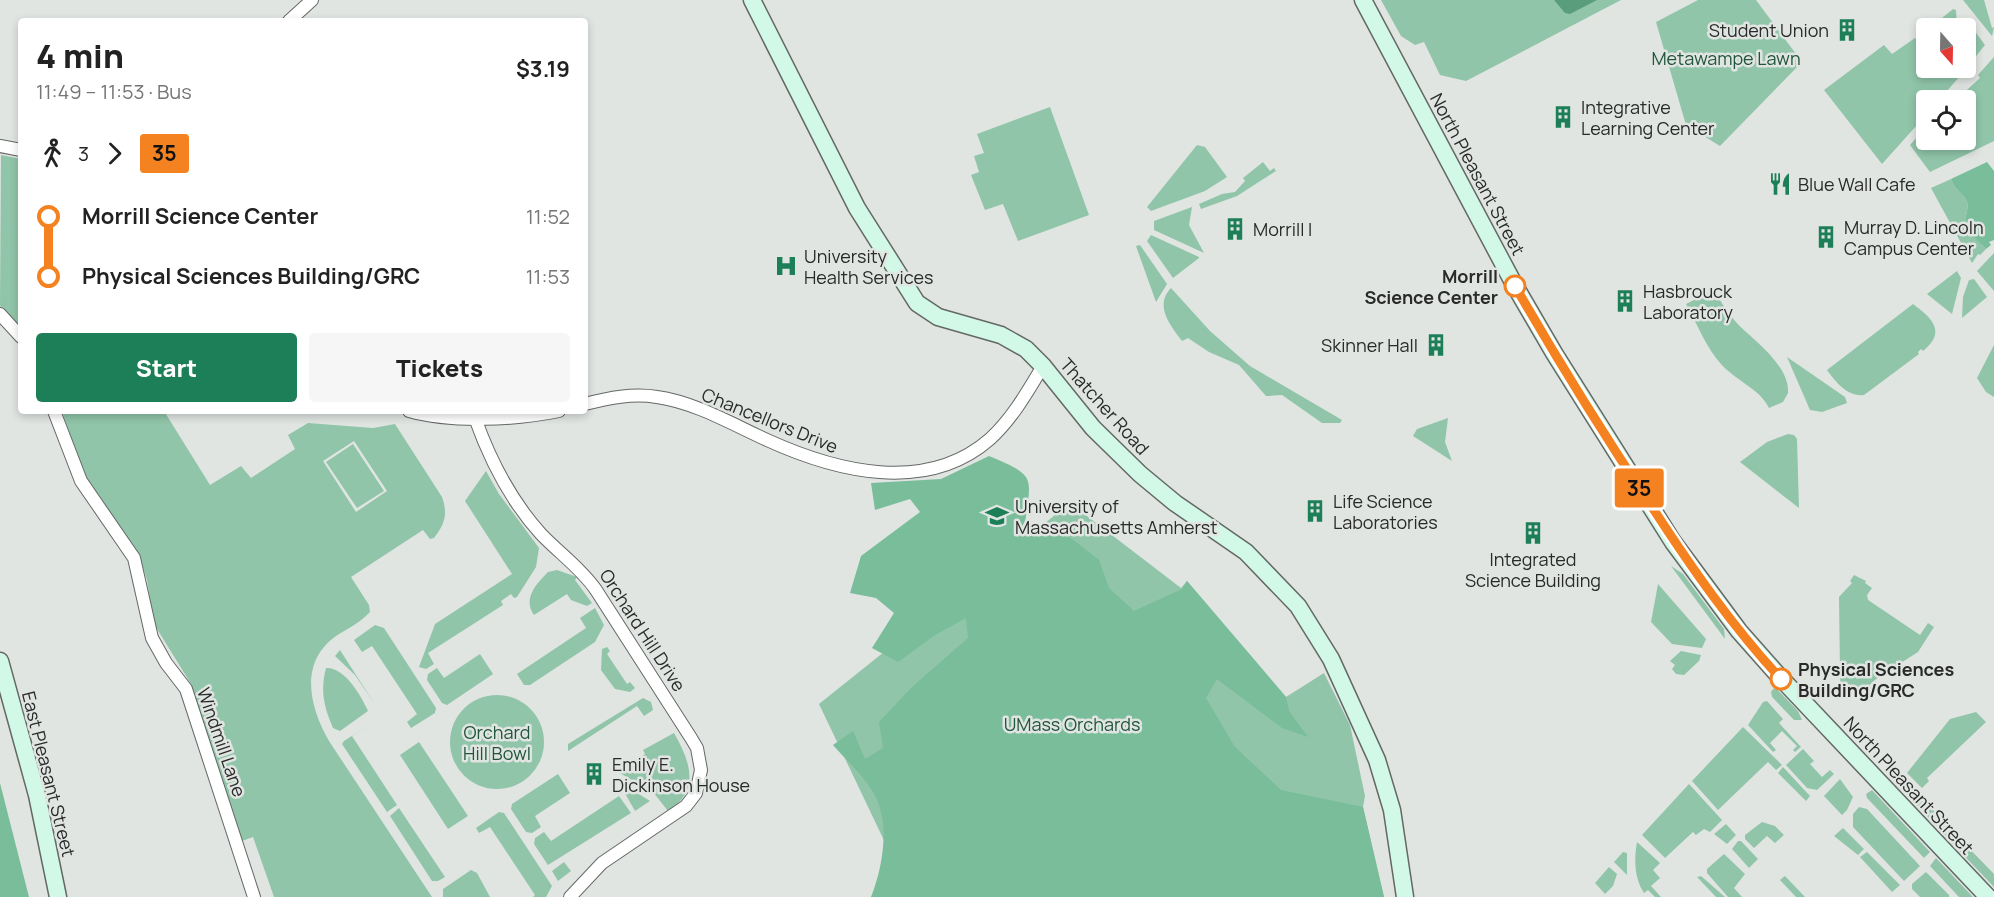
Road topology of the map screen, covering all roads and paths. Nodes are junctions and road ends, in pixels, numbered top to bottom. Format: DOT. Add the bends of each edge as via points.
graph roads {
  1 [pos="312,0"];
  2 [pos="753,0"];
  3 [pos="1363,0"];
  4 [pos="292,18"];
  5 [pos="0,146"];
  6 [pos="18,149"];
  7 [pos="0,314"];
  8 [pos="18,334"];
  9 [pos="1043,366"];
  10 [pos="588,403"];
  11 [pos="55,414"];
  12 [pos="423,414"];
  13 [pos="523,414"];
  14 [pos="475,418"];
  15 [pos="0,661"];
  16 [pos="58,897"];
  17 [pos="254,897"];
  18 [pos="570,897"];
  19 [pos="1405,897"];
  20 [pos="1988,897"];
  1 -- 4 [label="street"];
  2 -- 9 [label="main road, Thatcher Road" via="857,208 911,296 938,317 1001,335 1026,349"];
  3 -- 20 [label="main road, North Pleasant Street" via="1526,305 1673,542 1739,631 1778,675"];
  5 -- 6 [label="street"];
  7 -- 8 [label="street"];
  9 -- 10 [label="street, Chancellors Drive" via="1010,418 979,448 942,465 907,472 838,467 659,397 619,397"];
  9 -- 19 [label="main road, Thatcher Road" via="1094,428 1140,474 1246,552 1298,606 1335,667 1377,760 1393,817"];
  11 -- 17 [label="street, Windmill Lane" via="81,481 134,558 152,638 186,688"];
  12 -- 14 [label="street"];
  13 -- 14 [label="street"];
  14 -- 18 [label="street, Orchard Hill Drive" via="495,467 516,502 541,534 584,572 597,590 686,729 701,762 700,780 686,806 590,872"];
  15 -- 16 [label="main road, East Pleasant Street" via="37,795"];
}
